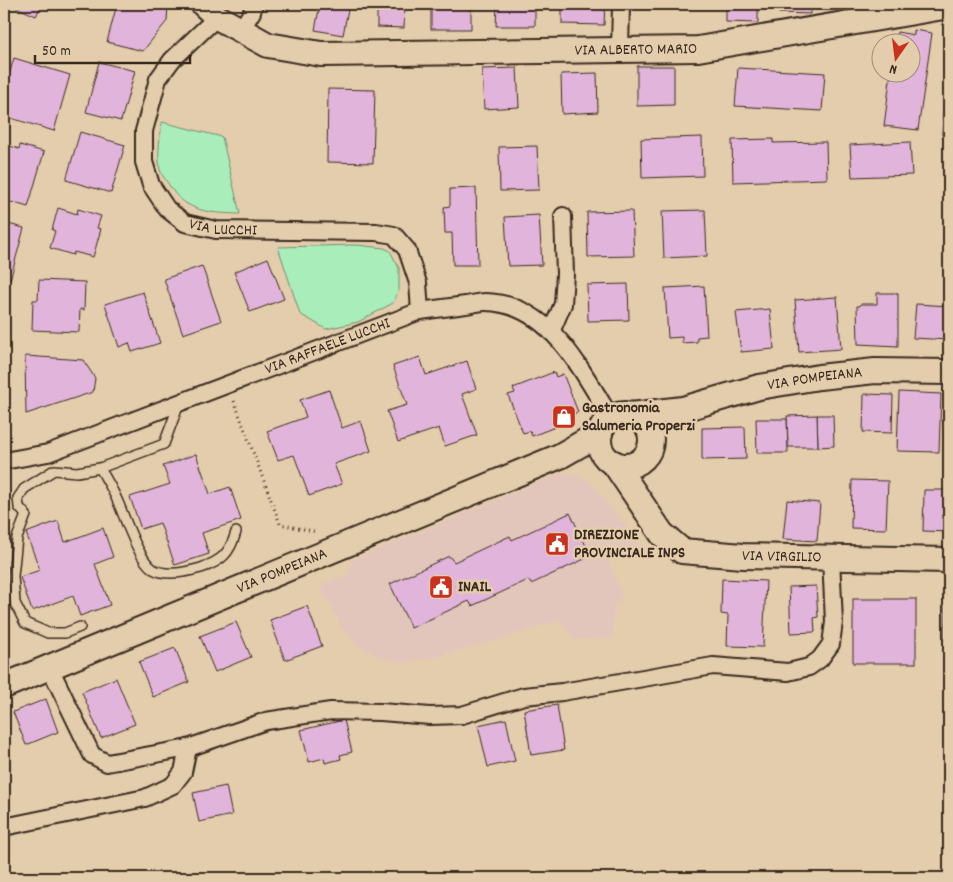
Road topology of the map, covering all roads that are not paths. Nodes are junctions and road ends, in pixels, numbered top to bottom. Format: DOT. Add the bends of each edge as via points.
graph roads {
  1 [pos="254,4"];
  2 [pos="621,4"];
  3 [pos="949,6"];
  4 [pos="210,10"];
  5 [pos="241,30"];
  6 [pos="620,50"];
  7 [pos="320,54"];
  8 [pos="563,216"];
  9 [pos="420,311"];
  10 [pos="551,332"];
  11 [pos="949,372"];
  12 [pos="180,404"];
  13 [pos="683,409"];
  14 [pos="614,422"];
  15 [pos="48,454"];
  16 [pos="646,455"];
  17 [pos="560,456"];
  18 [pos="610,460"];
  19 [pos="4,461"];
  20 [pos="100,468"];
  21 [pos="54,470"];
  22 [pos="640,500"];
  23 [pos="236,532"];
  24 [pos="831,558"];
  25 [pos="949,560"];
  26 [pos="80,627"];
  27 [pos="50,668"];
  28 [pos="4,686"];
  29 [pos="188,748"];
  30 [pos="4,827"];
  1 -- 5 [label="street"];
  2 -- 6 [label="street"];
  3 -- 6 [label="main road, VIA ALBERTO MARIO" via="698,49"];
  4 -- 5 [label="main road, VIA LUCCHI"];
  4 -- 9 [label="street, VIA LUCCHI" via="158,79 144,131 144,162 150,185 167,209 185,223 216,230 394,235 406,250 418,283"];
  5 -- 7 [label="main road, VIA LUCCHI" via="268,45"];
  6 -- 7 [label="main road, VIA ALBERTO MARIO"];
  8 -- 10 [label="street" via="563,304"];
  9 -- 10 [label="street, VIA RAFFAELE LUCCHI" via="485,302 516,307 536,318"];
  9 -- 12 [label="street, VIA RAFFAELE LUCCHI"];
  10 -- 14 [label="street, VIA RAFFAELE LUCCHI" via="568,351"];
  11 -- 13 [label="main road, VIA POMPEIANA" via="875,371 819,377 759,386"];
  12 -- 15 [label="street, VIA RAFFAELE LUCCHI"];
  12 -- 20 [label="lane" via="164,444"];
  13 -- 14 [label="main road, VIA POMPEIANA"];
  13 -- 16 [label="main road, VIA POMPEIANA" via="658,434"];
  14 -- 16 [label="main road" via="640,419 651,438"];
  14 -- 17 [label="main road, VIA POMPEIANA"];
  14 -- 18 [label="main road" via="601,450"];
  15 -- 19 [label="street, VIA RAFFAELE LUCCHI"];
  15 -- 21 [label="lane"];
  16 -- 18 [label="main road" via="624,466"];
  16 -- 22 [label="main road"];
  17 -- 18 [label="main road, VIA POMPEIANA"];
  17 -- 27 [label="main road, VIA POMPEIANA"];
  18 -- 22 [label="main road, VIA VIRGILIO"];
  20 -- 21 [label="lane" via="77,472"];
  20 -- 23 [label="lane" via="139,549 152,568 173,573 216,563 233,543"];
  21 -- 26 [label="lane" via="24,489 18,498 19,507 26,515 18,538 13,576 15,603 25,623 48,633 65,633"];
  22 -- 24 [label="main road, VIA VIRGILIO" via="662,534 682,550 743,556"];
  24 -- 25 [label="main road, VIA VIRGILIO"];
  24 -- 29 [label="street" via="834,622 831,644 809,667 788,672 713,666 524,696 462,715 332,711 266,721"];
  27 -- 28 [label="main road, VIA POMPEIANA"];
  27 -- 29 [label="street" via="92,755 107,763"];
  29 -- 30 [label="street" via="183,772 173,785 145,798"];
}
